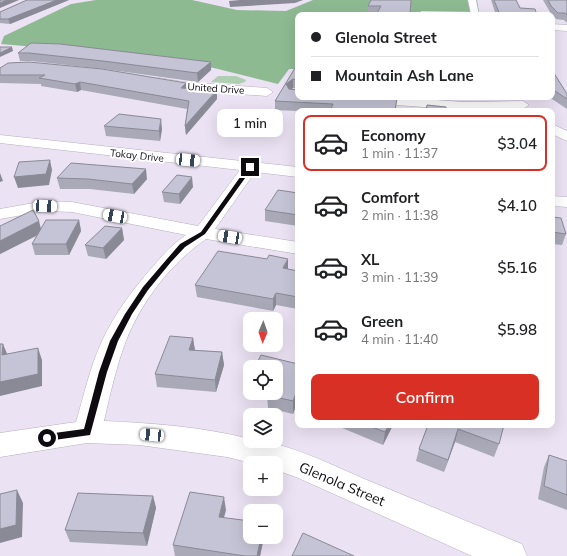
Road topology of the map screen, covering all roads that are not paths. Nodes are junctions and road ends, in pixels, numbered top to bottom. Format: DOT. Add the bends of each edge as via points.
graph roads {
  1 [pos="472,0"];
  2 [pos="474,12"];
  3 [pos="555,27"];
  4 [pos="567,28"];
  5 [pos="151,81"];
  6 [pos="267,92"];
  7 [pos="383,100"];
  8 [pos="523,104"];
  9 [pos="555,130"];
  10 [pos="567,137"];
  11 [pos="0,139"];
  12 [pos="250,167"];
  13 [pos="295,172"];
  14 [pos="555,201"];
  15 [pos="567,202"];
  16 [pos="0,214"];
  17 [pos="203,233"];
  18 [pos="295,248"];
  19 [pos="87,432"];
  20 [pos="0,445"];
  21 [pos="510,556"];
  1 -- 2 [label="street"];
  3 -- 4 [label="street"];
  5 -- 6 [label="street, United Drive"];
  7 -- 8 [label="street" via="464,106"];
  9 -- 10 [label="street"];
  11 -- 12 [label="street, Tokay Drive"];
  12 -- 13 [label="street, Tokay Drive"];
  12 -- 17 [label="street"];
  14 -- 15 [label="street"];
  16 -- 17 [label="street" via="45,206 72,207"];
  17 -- 18 [label="street"];
  17 -- 19 [label="street" via="183,246 169,260 128,314 114,341 103,372"];
  19 -- 20 [label="street, Glenola Street"];
  19 -- 21 [label="street, Glenola Street" via="178,438 227,445 275,457 307,468"];
}
